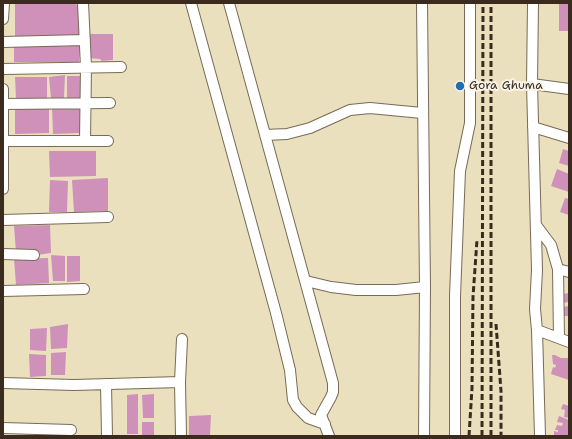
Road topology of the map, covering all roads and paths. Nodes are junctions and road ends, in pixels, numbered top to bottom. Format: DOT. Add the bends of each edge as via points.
graph roads {
  1 [pos="4,3"];
  2 [pos="83,3"];
  3 [pos="191,3"];
  4 [pos="229,3"];
  5 [pos="422,3"];
  6 [pos="470,3"];
  7 [pos="533,3"];
  8 [pos="3,19"];
  9 [pos="85,40"];
  10 [pos="3,42"];
  11 [pos="86,67"];
  12 [pos="121,67"];
  13 [pos="3,69"];
  14 [pos="532,84"];
  15 [pos="3,89"];
  16 [pos="569,89"];
  17 [pos="85,103"];
  18 [pos="110,103"];
  19 [pos="3,104"];
  20 [pos="422,114"];
  21 [pos="533,127"];
  22 [pos="265,135"];
  23 [pos="569,138"];
  24 [pos="3,141"];
  25 [pos="85,141"];
  26 [pos="108,141"];
  27 [pos="3,189"];
  28 [pos="108,217"];
  29 [pos="3,220"];
  30 [pos="536,225"];
  31 [pos="3,254"];
  32 [pos="34,255"];
  33 [pos="558,269"];
  34 [pos="569,272"];
  35 [pos="306,281"];
  36 [pos="425,288"];
  37 [pos="84,289"];
  38 [pos="3,291"];
  39 [pos="537,330"];
  40 [pos="182,339"];
  41 [pos="564,340"];
  42 [pos="180,382"];
  43 [pos="3,383"];
  44 [pos="106,384"];
  45 [pos="325,424"];
  46 [pos="3,428"];
  47 [pos="71,430"];
  48 [pos="108,436"];
  49 [pos="181,436"];
  50 [pos="329,436"];
  51 [pos="424,436"];
  52 [pos="455,436"];
  53 [pos="540,436"];
  1 -- 8 [label="street"];
  2 -- 9 [label="street"];
  3 -- 45 [label="street" via="276,313 290,370 293,400 308,418"];
  4 -- 22 [label="street"];
  5 -- 20 [label="street"];
  6 -- 52 [label="street" via="470,123 460,171 455,296"];
  7 -- 14 [label="street"];
  9 -- 10 [label="street"];
  9 -- 11 [label="street"];
  11 -- 12 [label="street"];
  11 -- 13 [label="street"];
  11 -- 17 [label="street"];
  14 -- 16 [label="street"];
  14 -- 21 [label="street"];
  15 -- 19 [label="street"];
  17 -- 18 [label="street"];
  17 -- 19 [label="street"];
  17 -- 25 [label="street"];
  19 -- 24 [label="street"];
  20 -- 22 [label="street" via="370,108 350,110 310,128 287,134"];
  20 -- 36 [label="street"];
  21 -- 23 [label="street"];
  21 -- 30 [label="street"];
  22 -- 35 [label="street"];
  24 -- 25 [label="street"];
  24 -- 27 [label="street"];
  25 -- 26 [label="street"];
  28 -- 29 [label="street"];
  30 -- 33 [label="street" via="551,245"];
  30 -- 39 [label="street"];
  31 -- 32 [label="street"];
  33 -- 34 [label="street"];
  33 -- 41 [label="street"];
  35 -- 36 [label="street" via="330,288 356,290"];
  35 -- 45 [label="street" via="333,383 333,392 321,416"];
  36 -- 51 [label="street"];
  37 -- 38 [label="street"];
  39 -- 41 [label="street"];
  39 -- 53 [label="street"];
  40 -- 42 [label="street"];
  42 -- 44 [label="street"];
  42 -- 49 [label="street"];
  43 -- 44 [label="street"];
  44 -- 48 [label="street"];
  45 -- 50 [label="street"];
  46 -- 47 [label="street"];
}
